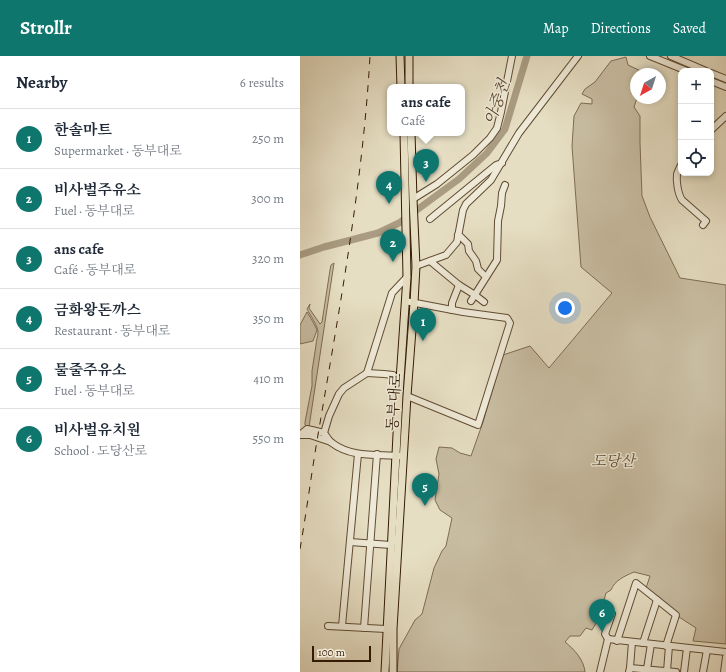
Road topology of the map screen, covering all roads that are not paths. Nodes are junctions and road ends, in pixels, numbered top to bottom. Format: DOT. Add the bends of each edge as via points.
graph roads {
  1 [pos="400,56"];
  2 [pos="404,56"];
  3 [pos="409,56"];
  4 [pos="413,56"];
  5 [pos="512,56"];
  6 [pos="578,56"];
  7 [pos="650,56"];
  8 [pos="671,56"];
  9 [pos="680,68"];
  10 [pos="699,68"];
  11 [pos="714,74"];
  12 [pos="726,79"];
  13 [pos="714,82"];
  14 [pos="401,84"];
  15 [pos="405,84"];
  16 [pos="409,84"];
  17 [pos="413,84"];
  18 [pos="726,87"];
  19 [pos="726,116"];
  20 [pos="714,127"];
  21 [pos="404,136"];
  22 [pos="412,136"];
  23 [pos="502,163"];
  24 [pos="678,172"];
  25 [pos="505,185"];
  26 [pos="413,201"];
  27 [pos="430,219"];
  28 [pos="703,225"];
  29 [pos="458,235"];
  30 [pos="430,261"];
  31 [pos="416,266"];
  32 [pos="407,277"];
  33 [pos="486,277"];
  34 [pos="459,285"];
  35 [pos="475,295"];
  36 [pos="405,301"];
  37 [pos="472,301"];
  38 [pos="484,302"];
  39 [pos="414,303"];
  40 [pos="452,310"];
  41 [pos="368,373"];
  42 [pos="393,375"];
  43 [pos="407,396"];
  44 [pos="301,433"];
  45 [pos="324,433"];
  46 [pos="331,442"];
  47 [pos="358,454"];
  48 [pos="377,454"];
  49 [pos="400,456"];
  50 [pos="350,542"];
  51 [pos="370,544"];
  52 [pos="391,545"];
  53 [pos="657,600"];
  54 [pos="612,614"];
  55 [pos="328,626"];
  56 [pos="342,626"];
  57 [pos="364,628"];
  58 [pos="386,629"];
  59 [pos="608,639"];
  60 [pos="617,641"];
  61 [pos="632,642"];
  62 [pos="643,643"];
  63 [pos="651,644"];
  64 [pos="668,646"];
  65 [pos="687,648"];
  66 [pos="707,650"];
  67 [pos="726,652"];
  68 [pos="726,657"];
  69 [pos="646,669"];
  70 [pos="630,670"];
  71 [pos="654,671"];
  72 [pos="666,671"];
  73 [pos="385,672"];
  74 [pos="393,672"];
  75 [pos="600,672"];
  76 [pos="676,672"];
  77 [pos="684,672"];
  78 [pos="703,672"];
  79 [pos="724,672"];
  1 -- 14 [label="main road"];
  2 -- 15 [label="main road"];
  3 -- 16 [label="main road"];
  4 -- 17 [label="main road"];
  5 -- 26 [label="street" via="501,112 490,138 473,155"];
  6 -- 23 [label="street" via="519,133"];
  7 -- 9 [label="street"];
  8 -- 10 [label="street"];
  11 -- 12 [label="street"];
  13 -- 18 [label="street"];
  19 -- 20 [label="street"];
  21 -- 32 [label="main road, 동부대로"];
  22 -- 26 [label="main road, 동부대로"];
  23 -- 27 [label="street" via="496,165"];
  23 -- 29 [label="street" via="491,180 466,204"];
  24 -- 28 [label="street" via="680,197 706,221"];
  25 -- 33 [label="street" via="498,221 498,257"];
  26 -- 31 [label="main road, 동부대로"];
  29 -- 30 [label="street" via="457,242 446,255"];
  29 -- 33 [label="street" via="468,244 478,269"];
  30 -- 31 [label="street"];
  30 -- 34 [label="street"];
  31 -- 39 [label="main road, 동부대로"];
  32 -- 36 [label="main road, 동부대로"];
  32 -- 41 [label="street" via="392,294"];
  33 -- 35 [label="street"];
  34 -- 35 [label="street"];
  34 -- 40 [label="street"];
  35 -- 37 [label="street"];
  35 -- 38 [label="street"];
  36 -- 39 [label="street"];
  36 -- 49 [label="main road, 동부대로"];
  39 -- 40 [label="street"];
  39 -- 43 [label="main road, 동부대로"];
  40 -- 43 [label="street" via="507,318 510,323 478,425"];
  41 -- 42 [label="street"];
  41 -- 45 [label="street" via="339,394"];
  43 -- 49 [label="main road, 동부대로"];
  44 -- 45 [label="street" via="307,429"];
  44 -- 46 [label="street"];
  45 -- 46 [label="street"];
  46 -- 47 [label="street" via="348,452"];
  47 -- 48 [label="street"];
  47 -- 50 [label="street"];
  48 -- 49 [label="street"];
  48 -- 51 [label="street"];
  49 -- 52 [label="main road, 동부대로"];
  49 -- 74 [label="main road, 동부대로"];
  50 -- 51 [label="street"];
  50 -- 56 [label="street"];
  51 -- 52 [label="street"];
  51 -- 57 [label="street"];
  52 -- 58 [label="main road, 동부대로"];
  53 -- 60 [label="street" via="636,583"];
  53 -- 62 [label="street"];
  53 -- 64 [label="street" via="676,614"];
  54 -- 59 [label="street" via="605,634"];
  55 -- 56 [label="street"];
  56 -- 57 [label="street"];
  57 -- 58 [label="street"];
  58 -- 73 [label="main road, 동부대로"];
  59 -- 60 [label="street"];
  59 -- 75 [label="street"];
  60 -- 61 [label="street"];
  61 -- 62 [label="street"];
  61 -- 70 [label="street"];
  62 -- 63 [label="street"];
  63 -- 64 [label="street"];
  63 -- 69 [label="street"];
  64 -- 65 [label="street"];
  64 -- 72 [label="street"];
  65 -- 66 [label="street"];
  65 -- 77 [label="street"];
  66 -- 67 [label="street"];
  66 -- 78 [label="street"];
  68 -- 79 [label="street"];
  69 -- 70 [label="street"];
  69 -- 71 [label="street"];
  71 -- 72 [label="street"];
  72 -- 76 [label="street"];
}
